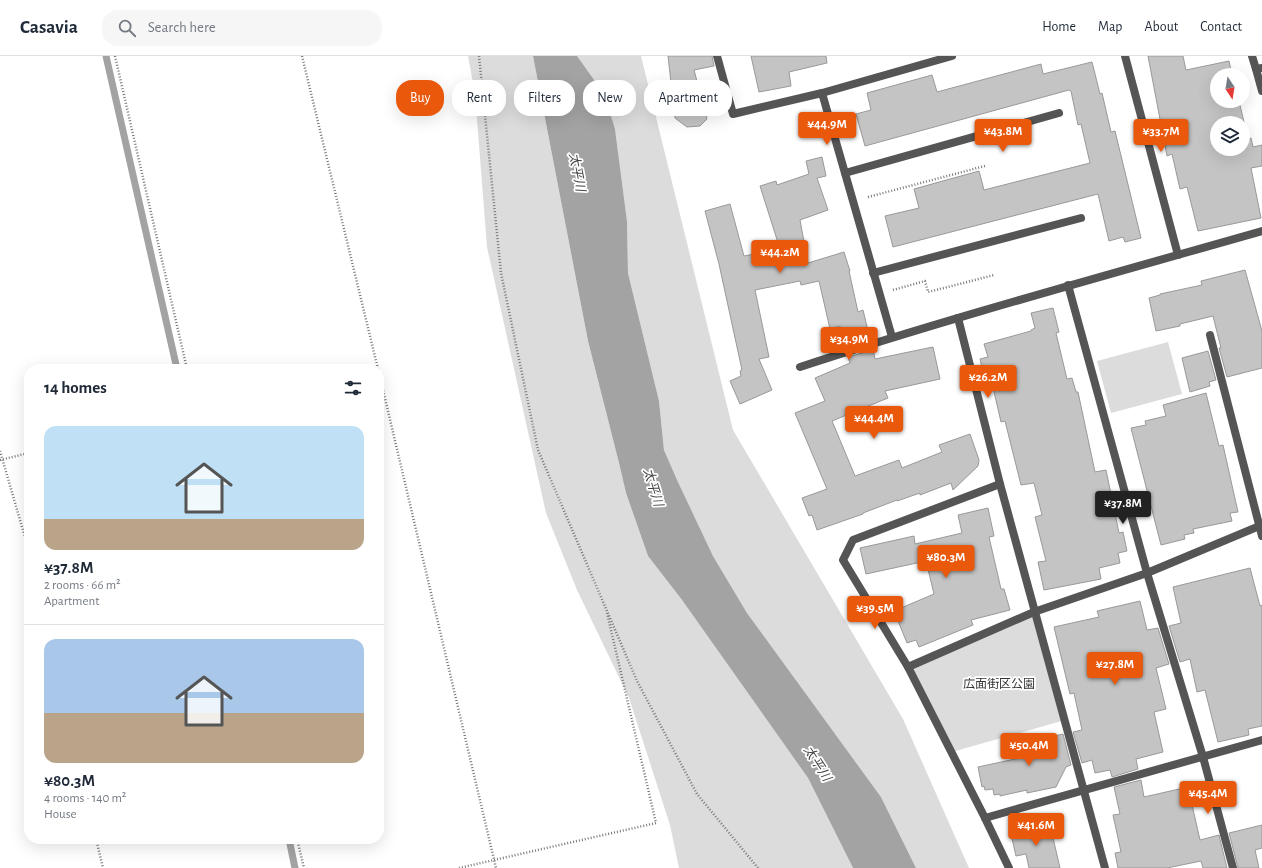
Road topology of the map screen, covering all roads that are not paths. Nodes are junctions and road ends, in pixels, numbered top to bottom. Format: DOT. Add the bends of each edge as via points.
graph roads {
  1 [pos="717,56"];
  2 [pos="952,56"];
  3 [pos="1125,56"];
  4 [pos="1252,56"];
  5 [pos="1259,68"];
  6 [pos="1262,91"];
  7 [pos="822,93"];
  8 [pos="1059,113"];
  9 [pos="845,172"];
  10 [pos="1081,218"];
  11 [pos="1262,231"];
  12 [pos="1178,255"];
  13 [pos="873,273"];
  14 [pos="1068,285"];
  15 [pos="958,318"];
  16 [pos="1210,335"];
  17 [pos="892,337"];
  18 [pos="800,366"];
  19 [pos="1000,484"];
  20 [pos="1261,525"];
  21 [pos="1262,536"];
  22 [pos="1147,573"];
  23 [pos="1034,612"];
  24 [pos="908,667"];
  25 [pos="1262,740"];
  26 [pos="1203,757"];
  27 [pos="1084,790"];
  28 [pos="985,818"];
  29 [pos="1009,868"];
  30 [pos="1105,868"];
  31 [pos="1233,868"];
  1 -- 7 [label="street" via="733,114"];
  2 -- 7 [label="street"];
  3 -- 12 [label="street"];
  4 -- 5 [label="street"];
  5 -- 6 [label="street"];
  7 -- 9 [label="street"];
  8 -- 9 [label="street"];
  9 -- 13 [label="street"];
  10 -- 13 [label="street"];
  11 -- 12 [label="street"];
  12 -- 14 [label="street"];
  13 -- 17 [label="street"];
  14 -- 15 [label="street"];
  14 -- 22 [label="street"];
  15 -- 17 [label="street"];
  15 -- 19 [label="street"];
  16 -- 20 [label="street"];
  17 -- 18 [label="street"];
  19 -- 23 [label="street"];
  19 -- 24 [label="street" via="852,540 843,560"];
  20 -- 21 [label="street"];
  20 -- 22 [label="street"];
  22 -- 23 [label="street"];
  22 -- 26 [label="street"];
  23 -- 24 [label="street"];
  23 -- 27 [label="street"];
  24 -- 28 [label="street"];
  25 -- 26 [label="street"];
  26 -- 27 [label="street"];
  26 -- 31 [label="street"];
  27 -- 28 [label="street"];
  27 -- 30 [label="street"];
  28 -- 29 [label="street"];
}
